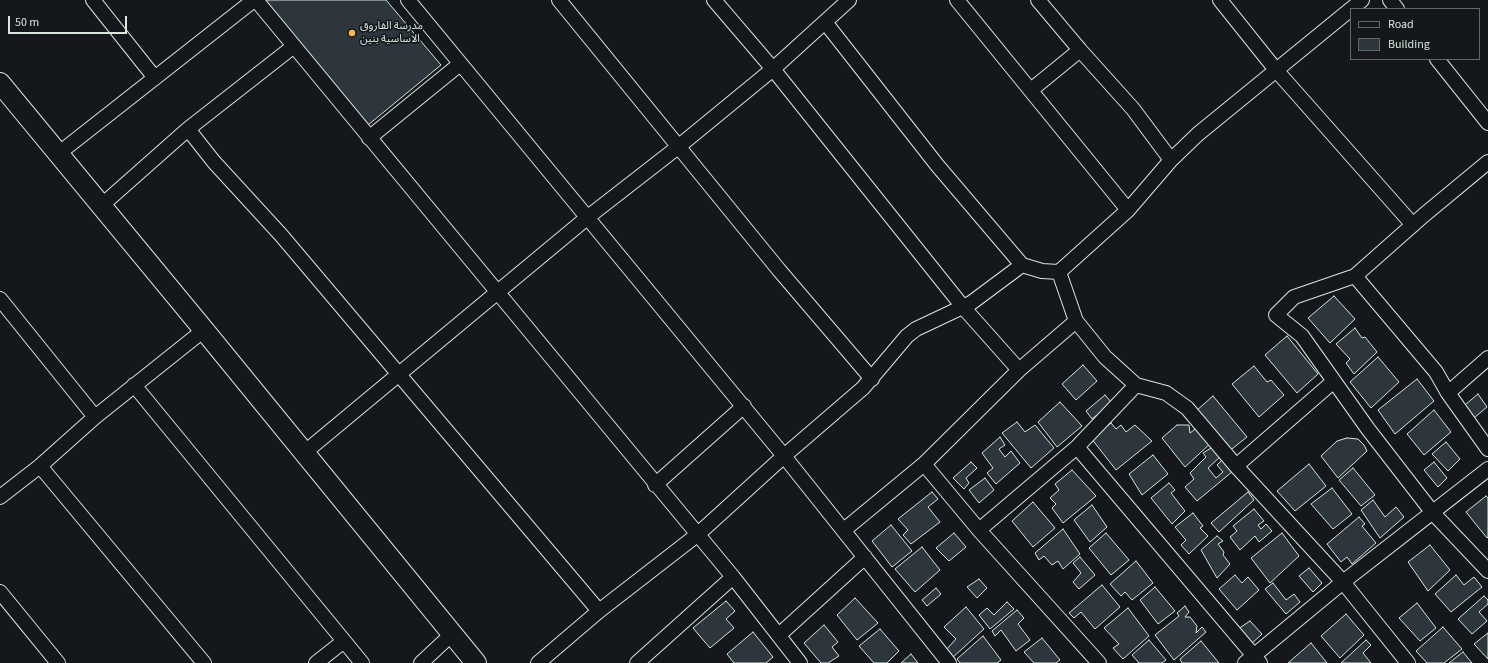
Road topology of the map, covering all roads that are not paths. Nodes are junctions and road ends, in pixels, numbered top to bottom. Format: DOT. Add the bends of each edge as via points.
graph roads {
  1 [pos="93,0"];
  2 [pos="255,0"];
  3 [pos="408,0"];
  4 [pos="559,0"];
  5 [pos="714,0"];
  6 [pos="849,0"];
  7 [pos="957,0"];
  8 [pos="1038,0"];
  9 [pos="1220,0"];
  10 [pos="1362,0"];
  11 [pos="1390,0"];
  12 [pos="1352,8"];
  13 [pos="1396,8"];
  14 [pos="1350,10"];
  15 [pos="825,22"];
  16 [pos="294,46"];
  17 [pos="1080,50"];
  18 [pos="1438,60"];
  19 [pos="460,64"];
  20 [pos="773,69"];
  21 [pos="1276,70"];
  22 [pos="155,78"];
  23 [pos="0,83"];
  24 [pos="1031,90"];
  25 [pos="1488,123"];
  26 [pos="188,129"];
  27 [pos="369,138"];
  28 [pos="678,147"];
  29 [pos="58,154"];
  30 [pos="1171,160"];
  31 [pos="1488,162"];
  32 [pos="102,206"];
  33 [pos="1128,210"];
  34 [pos="588,217"];
  35 [pos="1413,225"];
  36 [pos="1022,265"];
  37 [pos="1059,272"];
  38 [pos="1355,276"];
  39 [pos="497,292"];
  40 [pos="0,299"];
  41 [pos="963,307"];
  42 [pos="1076,321"];
  43 [pos="204,330"];
  44 [pos="1488,358"];
  45 [pos="1019,370"];
  46 [pos="398,374"];
  47 [pos="872,379"];
  48 [pos="1334,381"];
  49 [pos="134,385"];
  50 [pos="1136,385"];
  51 [pos="1448,393"];
  52 [pos="744,406"];
  53 [pos="95,417"];
  54 [pos="1077,447"];
  55 [pos="1488,449"];
  56 [pos="304,453"];
  57 [pos="784,456"];
  58 [pos="924,464"];
  59 [pos="40,466"];
  60 [pos="1236,466"];
  61 [pos="1488,469"];
  62 [pos="655,485"];
  63 [pos="1,493"];
  64 [pos="1433,513"];
  65 [pos="844,530"];
  66 [pos="979,530"];
  67 [pos="697,535"];
  68 [pos="865,557"];
  69 [pos="1486,563"];
  70 [pos="733,577"];
  71 [pos="1343,582"];
  72 [pos="0,592"];
  73 [pos="599,611"];
  74 [pos="452,634"];
  75 [pos="779,635"];
  76 [pos="344,642"];
  77 [pos="1253,660"];
  78 [pos="58,663"];
  79 [pos="204,663"];
  80 [pos="316,663"];
  81 [pos="362,663"];
  82 [pos="421,663"];
  83 [pos="476,663"];
  84 [pos="538,663"];
  85 [pos="637,663"];
  86 [pos="800,663"];
  87 [pos="949,663"];
  88 [pos="1099,663"];
  89 [pos="1408,663"];
  1 -- 22 [label="street"];
  2 -- 16 [label="street"];
  2 -- 22 [label="street"];
  3 -- 19 [label="street"];
  4 -- 28 [label="street"];
  5 -- 20 [label="street"];
  6 -- 15 [label="street"];
  7 -- 24 [label="street"];
  8 -- 17 [label="street"];
  9 -- 21 [label="street"];
  10 -- 12 [label="street"];
  11 -- 13 [label="street"];
  14 -- 21 [label="street"];
  15 -- 20 [label="street"];
  15 -- 36 [label="street" via="937,165"];
  16 -- 26 [label="street"];
  16 -- 27 [label="street"];
  17 -- 24 [label="street"];
  17 -- 30 [label="street" via="1133,109"];
  18 -- 25 [label="street"];
  19 -- 27 [label="street"];
  19 -- 34 [label="street"];
  20 -- 28 [label="street"];
  20 -- 41 [label="street"];
  21 -- 30 [label="street" via="1198,134"];
  21 -- 35 [label="street"];
  22 -- 29 [label="street"];
  23 -- 29 [label="street"];
  24 -- 33 [label="street"];
  26 -- 32 [label="street"];
  26 -- 46 [label="street"];
  27 -- 39 [label="street"];
  28 -- 34 [label="street"];
  28 -- 47 [label="street"];
  29 -- 32 [label="street"];
  30 -- 33 [label="street"];
  31 -- 35 [label="street"];
  32 -- 43 [label="street"];
  33 -- 37 [label="street"];
  34 -- 39 [label="street"];
  34 -- 52 [label="street"];
  35 -- 38 [label="street"];
  36 -- 37 [label="street" via="1042,271"];
  36 -- 41 [label="street"];
  37 -- 42 [label="street"];
  38 -- 48 [label="street" via="1294,297 1276,315 1302,336"];
  38 -- 51 [label="street" via="1436,372"];
  39 -- 46 [label="street"];
  39 -- 62 [label="street"];
  40 -- 53 [label="street"];
  41 -- 45 [label="street"];
  41 -- 47 [label="street" via="916,329 907,336"];
  42 -- 45 [label="street"];
  42 -- 50 [label="street" via="1105,357"];
  43 -- 49 [label="street"];
  43 -- 56 [label="street"];
  44 -- 51 [label="street"];
  45 -- 58 [label="street"];
  46 -- 56 [label="street"];
  46 -- 73 [label="street"];
  47 -- 57 [label="street"];
  48 -- 60 [label="street"];
  48 -- 64 [label="street"];
  49 -- 53 [label="street"];
  49 -- 76 [label="street"];
  50 -- 54 [label="street"];
  50 -- 60 [label="street" via="1166,393 1177,399"];
  51 -- 55 [label="street"];
  52 -- 57 [label="street"];
  52 -- 62 [label="street"];
  53 -- 59 [label="street"];
  54 -- 66 [label="street"];
  54 -- 77 [label="street"];
  56 -- 74 [label="street"];
  57 -- 65 [label="street"];
  57 -- 67 [label="street"];
  58 -- 65 [label="street"];
  58 -- 66 [label="street"];
  59 -- 63 [label="street"];
  59 -- 79 [label="street"];
  60 -- 71 [label="street"];
  61 -- 64 [label="street"];
  62 -- 67 [label="street"];
  64 -- 69 [label="street"];
  64 -- 71 [label="street"];
  65 -- 68 [label="street"];
  66 -- 88 [label="street"];
  67 -- 70 [label="street"];
  67 -- 73 [label="street"];
  68 -- 75 [label="street"];
  68 -- 87 [label="street"];
  70 -- 75 [label="street"];
  70 -- 85 [label="street"];
  71 -- 77 [label="street"];
  71 -- 89 [label="street"];
  72 -- 78 [label="street"];
  73 -- 84 [label="street"];
  74 -- 82 [label="street"];
  74 -- 83 [label="street"];
  75 -- 86 [label="street"];
  76 -- 80 [label="street"];
  76 -- 81 [label="street"];
}
